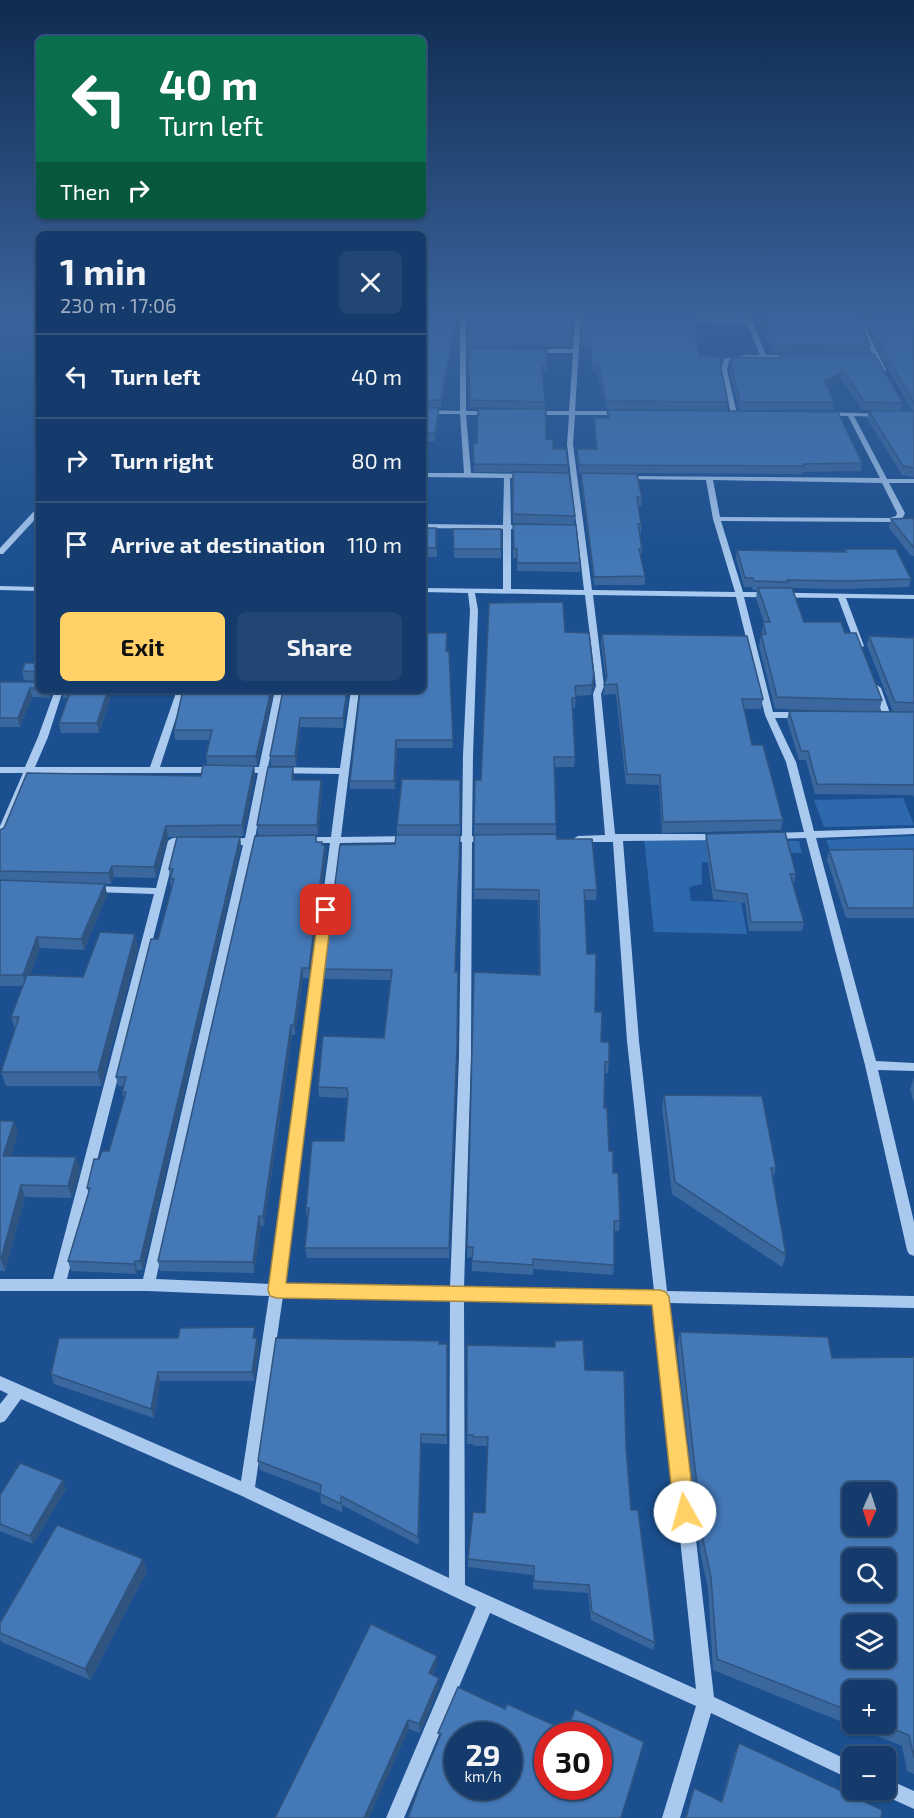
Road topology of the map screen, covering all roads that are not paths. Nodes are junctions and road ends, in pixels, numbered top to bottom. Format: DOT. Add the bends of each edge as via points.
graph roads {
  1 [pos="463,401"];
  2 [pos="573,401"];
  3 [pos="731,401"];
  4 [pos="426,412"];
  5 [pos="463,413"];
  6 [pos="496,413"];
  7 [pos="528,413"];
  8 [pos="572,413"];
  9 [pos="632,413"];
  10 [pos="723,414"];
  11 [pos="734,414"];
  12 [pos="746,414"];
  13 [pos="815,414"];
  14 [pos="850,414"];
  15 [pos="885,415"];
  16 [pos="426,475"];
  17 [pos="468,476"];
  18 [pos="507,476"];
  19 [pos="541,476"];
  20 [pos="619,477"];
  21 [pos="709,479"];
  22 [pos="883,481"];
  23 [pos="914,481"];
  24 [pos="36,514"];
  25 [pos="717,519"];
  26 [pos="426,526"];
  27 [pos="509,527"];
  28 [pos="540,528"];
  29 [pos="0,552"];
  30 [pos="0,588"];
  31 [pos="36,589"];
  32 [pos="426,590"];
  33 [pos="471,590"];
  34 [pos="507,591"];
  35 [pos="588,593"];
  36 [pos="740,596"];
  37 [pos="841,596"];
  38 [pos="914,597"];
  39 [pos="862,651"];
  40 [pos="875,683"];
  41 [pos="58,693"];
  42 [pos="180,693"];
  43 [pos="278,693"];
  44 [pos="355,693"];
  45 [pos="769,715"];
  46 [pos="816,716"];
  47 [pos="875,716"];
  48 [pos="0,770"];
  49 [pos="28,770"];
  50 [pos="154,770"];
  51 [pos="220,770"];
  52 [pos="231,770"];
  53 [pos="265,770"];
  54 [pos="344,771"];
  55 [pos="914,831"];
  56 [pos="810,835"];
  57 [pos="764,836"];
  58 [pos="729,837"];
  59 [pos="0,838"];
  60 [pos="335,839"];
  61 [pos="419,839"];
  62 [pos="431,839"];
  63 [pos="502,839"];
  64 [pos="572,839"];
  65 [pos="618,839"];
  66 [pos="466,840"];
  67 [pos="194,841"];
  68 [pos="216,841"];
  69 [pos="249,842"];
  70 [pos="79,889"];
  71 [pos="158,891"];
  72 [pos="871,1065"];
  73 [pos="914,1067"];
  74 [pos="914,1250"];
  75 [pos="0,1285"];
  76 [pos="148,1285"];
  77 [pos="58,1286"];
  78 [pos="277,1290"];
  79 [pos="457,1293"];
  80 [pos="660,1297"];
  81 [pos="914,1302"];
  82 [pos="0,1383"];
  83 [pos="18,1392"];
  84 [pos="0,1416"];
  85 [pos="247,1491"];
  86 [pos="457,1590"];
  87 [pos="486,1603"];
  88 [pos="706,1702"];
  89 [pos="842,1766"];
  90 [pos="896,1792"];
  91 [pos="914,1800"];
  92 [pos="395,1818"];
  93 [pos="671,1818"];
  1 -- 5 [label="street"];
  2 -- 8 [label="street"];
  3 -- 11 [label="street"];
  4 -- 5 [label="street"];
  5 -- 6 [label="street"];
  5 -- 17 [label="street"];
  7 -- 8 [label="street"];
  8 -- 9 [label="street"];
  8 -- 35 [label="street" via="570,444 576,528"];
  10 -- 11 [label="street"];
  11 -- 12 [label="street"];
  13 -- 14 [label="street"];
  14 -- 15 [label="street"];
  14 -- 22 [label="street"];
  16 -- 17 [label="street"];
  17 -- 18 [label="street"];
  18 -- 19 [label="street"];
  18 -- 27 [label="street"];
  20 -- 21 [label="street"];
  21 -- 22 [label="street"];
  21 -- 25 [label="street"];
  22 -- 23 [label="street"];
  22 -- 25 [label="street" via="901,513 891,520"];
  24 -- 29 [label="street"];
  25 -- 36 [label="street"];
  26 -- 27 [label="street"];
  27 -- 28 [label="street"];
  27 -- 34 [label="street"];
  30 -- 31 [label="street"];
  32 -- 33 [label="street"];
  33 -- 34 [label="street"];
  33 -- 66 [label="street" via="474,610"];
  34 -- 35 [label="street"];
  35 -- 36 [label="street"];
  35 -- 65 [label="street" via="600,686 597,694 610,836"];
  36 -- 37 [label="street"];
  36 -- 45 [label="street"];
  37 -- 38 [label="street"];
  37 -- 39 [label="street"];
  40 -- 47 [label="street" via="892,716"];
  41 -- 49 [label="street"];
  42 -- 50 [label="street"];
  43 -- 53 [label="street"];
  44 -- 54 [label="street"];
  45 -- 46 [label="street"];
  45 -- 56 [label="street" via="791,762"];
  48 -- 49 [label="street"];
  49 -- 50 [label="street"];
  49 -- 59 [label="street"];
  50 -- 51 [label="street"];
  52 -- 53 [label="street"];
  53 -- 54 [label="street"];
  53 -- 69 [label="street"];
  54 -- 60 [label="street"];
  55 -- 56 [label="street"];
  56 -- 57 [label="street"];
  56 -- 72 [label="street"];
  58 -- 65 [label="street"];
  60 -- 61 [label="street"];
  60 -- 69 [label="street"];
  60 -- 78 [label="street"];
  62 -- 66 [label="street"];
  63 -- 66 [label="street"];
  64 -- 65 [label="street"];
  65 -- 80 [label="street" via="633,1041"];
  66 -- 79 [label="street" via="465,1056"];
  67 -- 71 [label="street" via="173,841"];
  68 -- 69 [label="street"];
  69 -- 76 [label="street"];
  70 -- 71 [label="street"];
  71 -- 77 [label="street"];
  72 -- 73 [label="street"];
  72 -- 74 [label="street"];
  75 -- 77 [label="street"];
  76 -- 77 [label="street"];
  76 -- 78 [label="street"];
  78 -- 79 [label="street"];
  78 -- 85 [label="street"];
  79 -- 80 [label="street"];
  79 -- 86 [label="street"];
  80 -- 81 [label="street"];
  80 -- 88 [label="street"];
  82 -- 83 [label="street"];
  83 -- 84 [label="street"];
  83 -- 85 [label="street"];
  85 -- 86 [label="street"];
  86 -- 87 [label="street"];
  87 -- 88 [label="street"];
  87 -- 92 [label="street"];
  88 -- 89 [label="street"];
  88 -- 93 [label="street"];
  90 -- 91 [label="street"];
}
